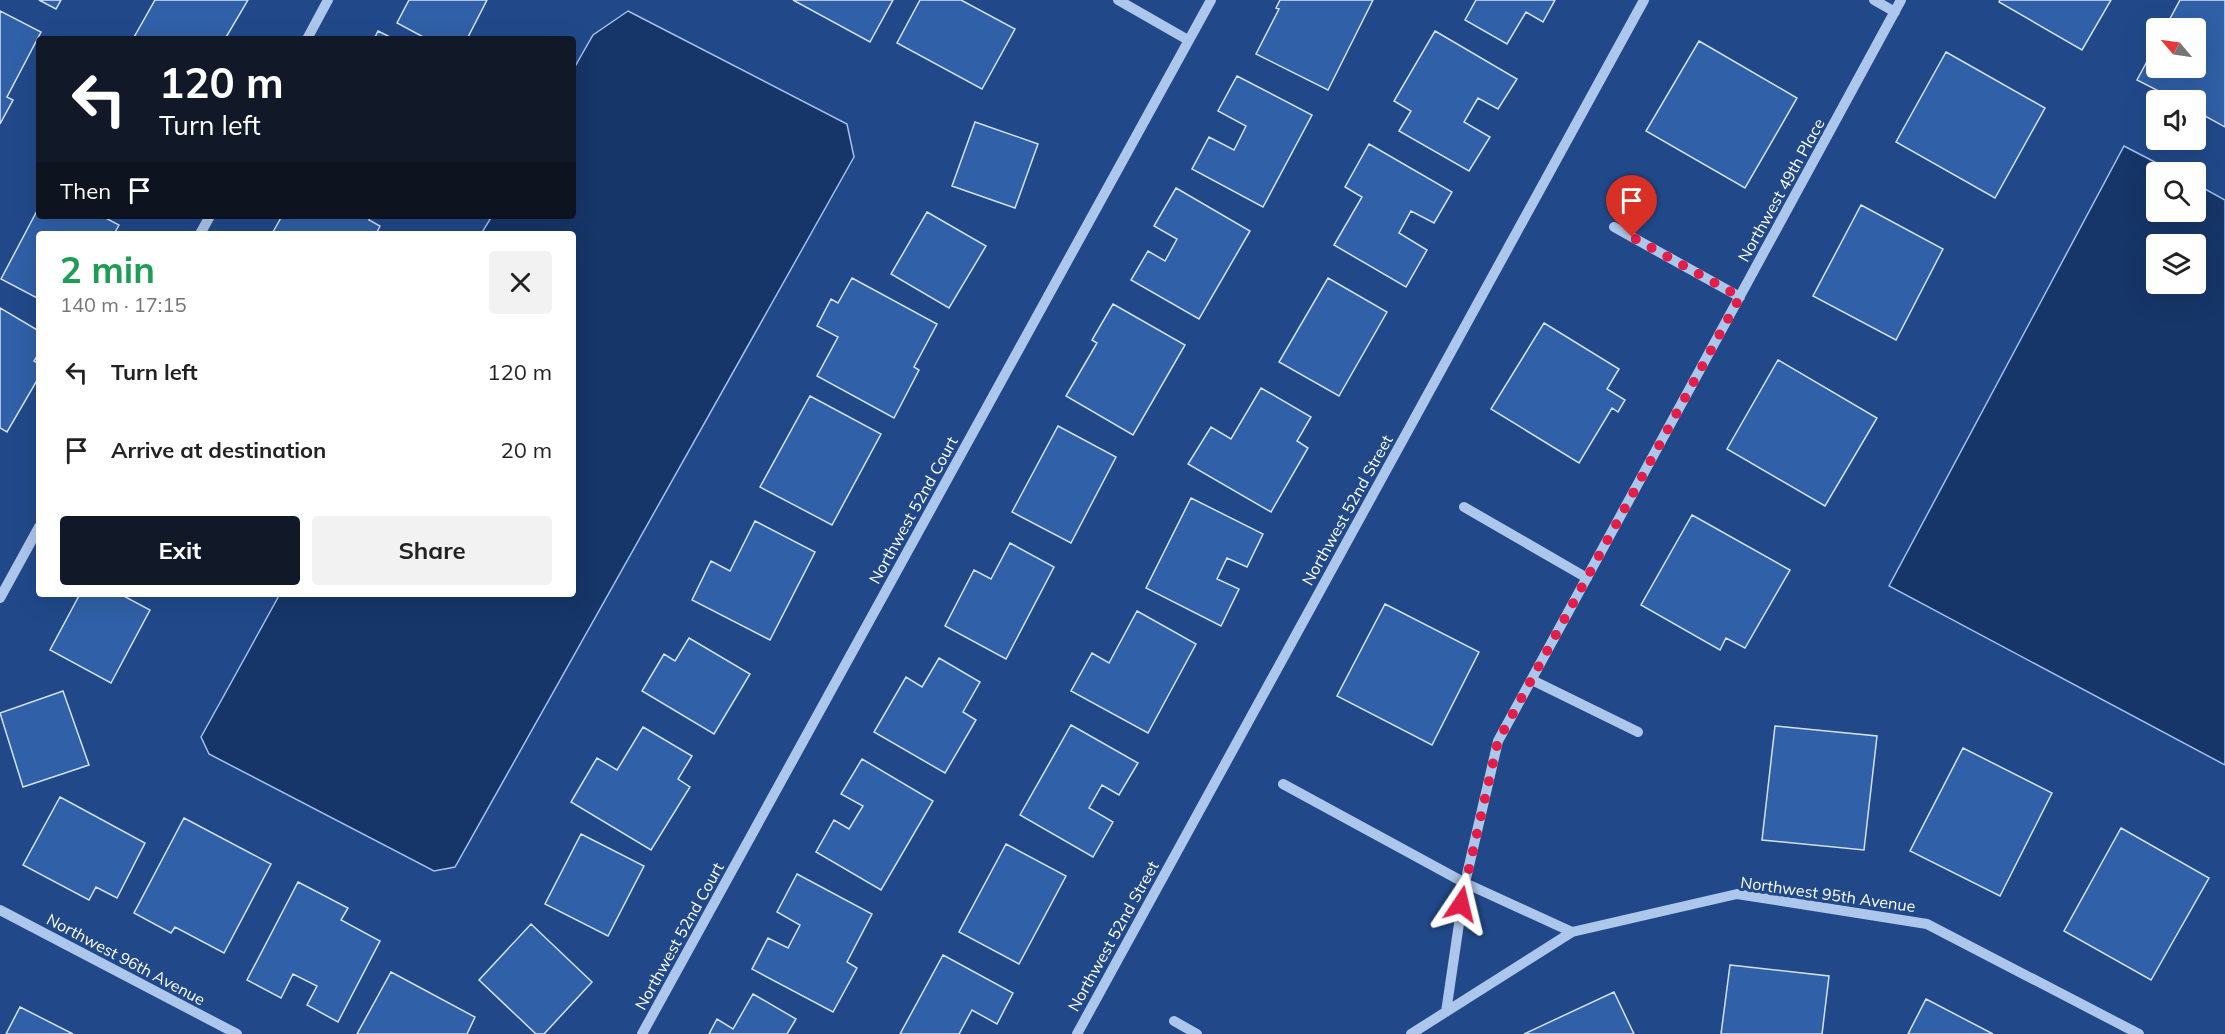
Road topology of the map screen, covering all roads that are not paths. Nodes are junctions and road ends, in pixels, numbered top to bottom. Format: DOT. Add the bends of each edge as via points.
graph roads {
  1 [pos="328,0"];
  2 [pos="1118,0"];
  3 [pos="1211,0"];
  4 [pos="1644,0"];
  5 [pos="1874,0"];
  6 [pos="1901,0"];
  7 [pos="1895,12"];
  8 [pos="309,36"];
  9 [pos="1188,40"];
  10 [pos="1614,228"];
  11 [pos="1740,297"];
  12 [pos="1464,507"];
  13 [pos="36,532"];
  14 [pos="1587,578"];
  15 [pos="0,598"];
  16 [pos="1532,680"];
  17 [pos="1638,732"];
  18 [pos="1283,784"];
  19 [pos="1465,883"];
  20 [pos="0,910"];
  21 [pos="1572,932"];
  22 [pos="1446,1012"];
  23 [pos="1174,1021"];
  24 [pos="237,1034"];
  25 [pos="642,1034"];
  26 [pos="1077,1034"];
  27 [pos="1197,1034"];
  28 [pos="1411,1034"];
  29 [pos="2139,1034"];
  1 -- 8 [label="street"];
  2 -- 9 [label="street"];
  3 -- 9 [label="street, Northwest 52nd Court"];
  4 -- 26 [label="street, Northwest 52nd Street"];
  5 -- 7 [label="street"];
  6 -- 7 [label="street, Northwest 49th Place"];
  7 -- 11 [label="street, Northwest 49th Place"];
  9 -- 25 [label="street, Northwest 52nd Court"];
  10 -- 11 [label="street"];
  11 -- 14 [label="street, Northwest 49th Place"];
  12 -- 14 [label="street"];
  13 -- 15 [label="street"];
  14 -- 16 [label="street, Northwest 49th Place"];
  16 -- 17 [label="street"];
  16 -- 19 [label="street, Northwest 49th Place" via="1498,741"];
  18 -- 19 [label="street"];
  19 -- 21 [label="street"];
  19 -- 22 [label="street, Northwest 49th Place"];
  20 -- 24 [label="street, Northwest 96th Avenue"];
  21 -- 22 [label="street, Northwest 95th Avenue"];
  21 -- 29 [label="street, Northwest 95th Avenue" via="1737,894 1927,924"];
  22 -- 28 [label="street, Northwest 95th Avenue"];
  23 -- 27 [label="street"];
}
